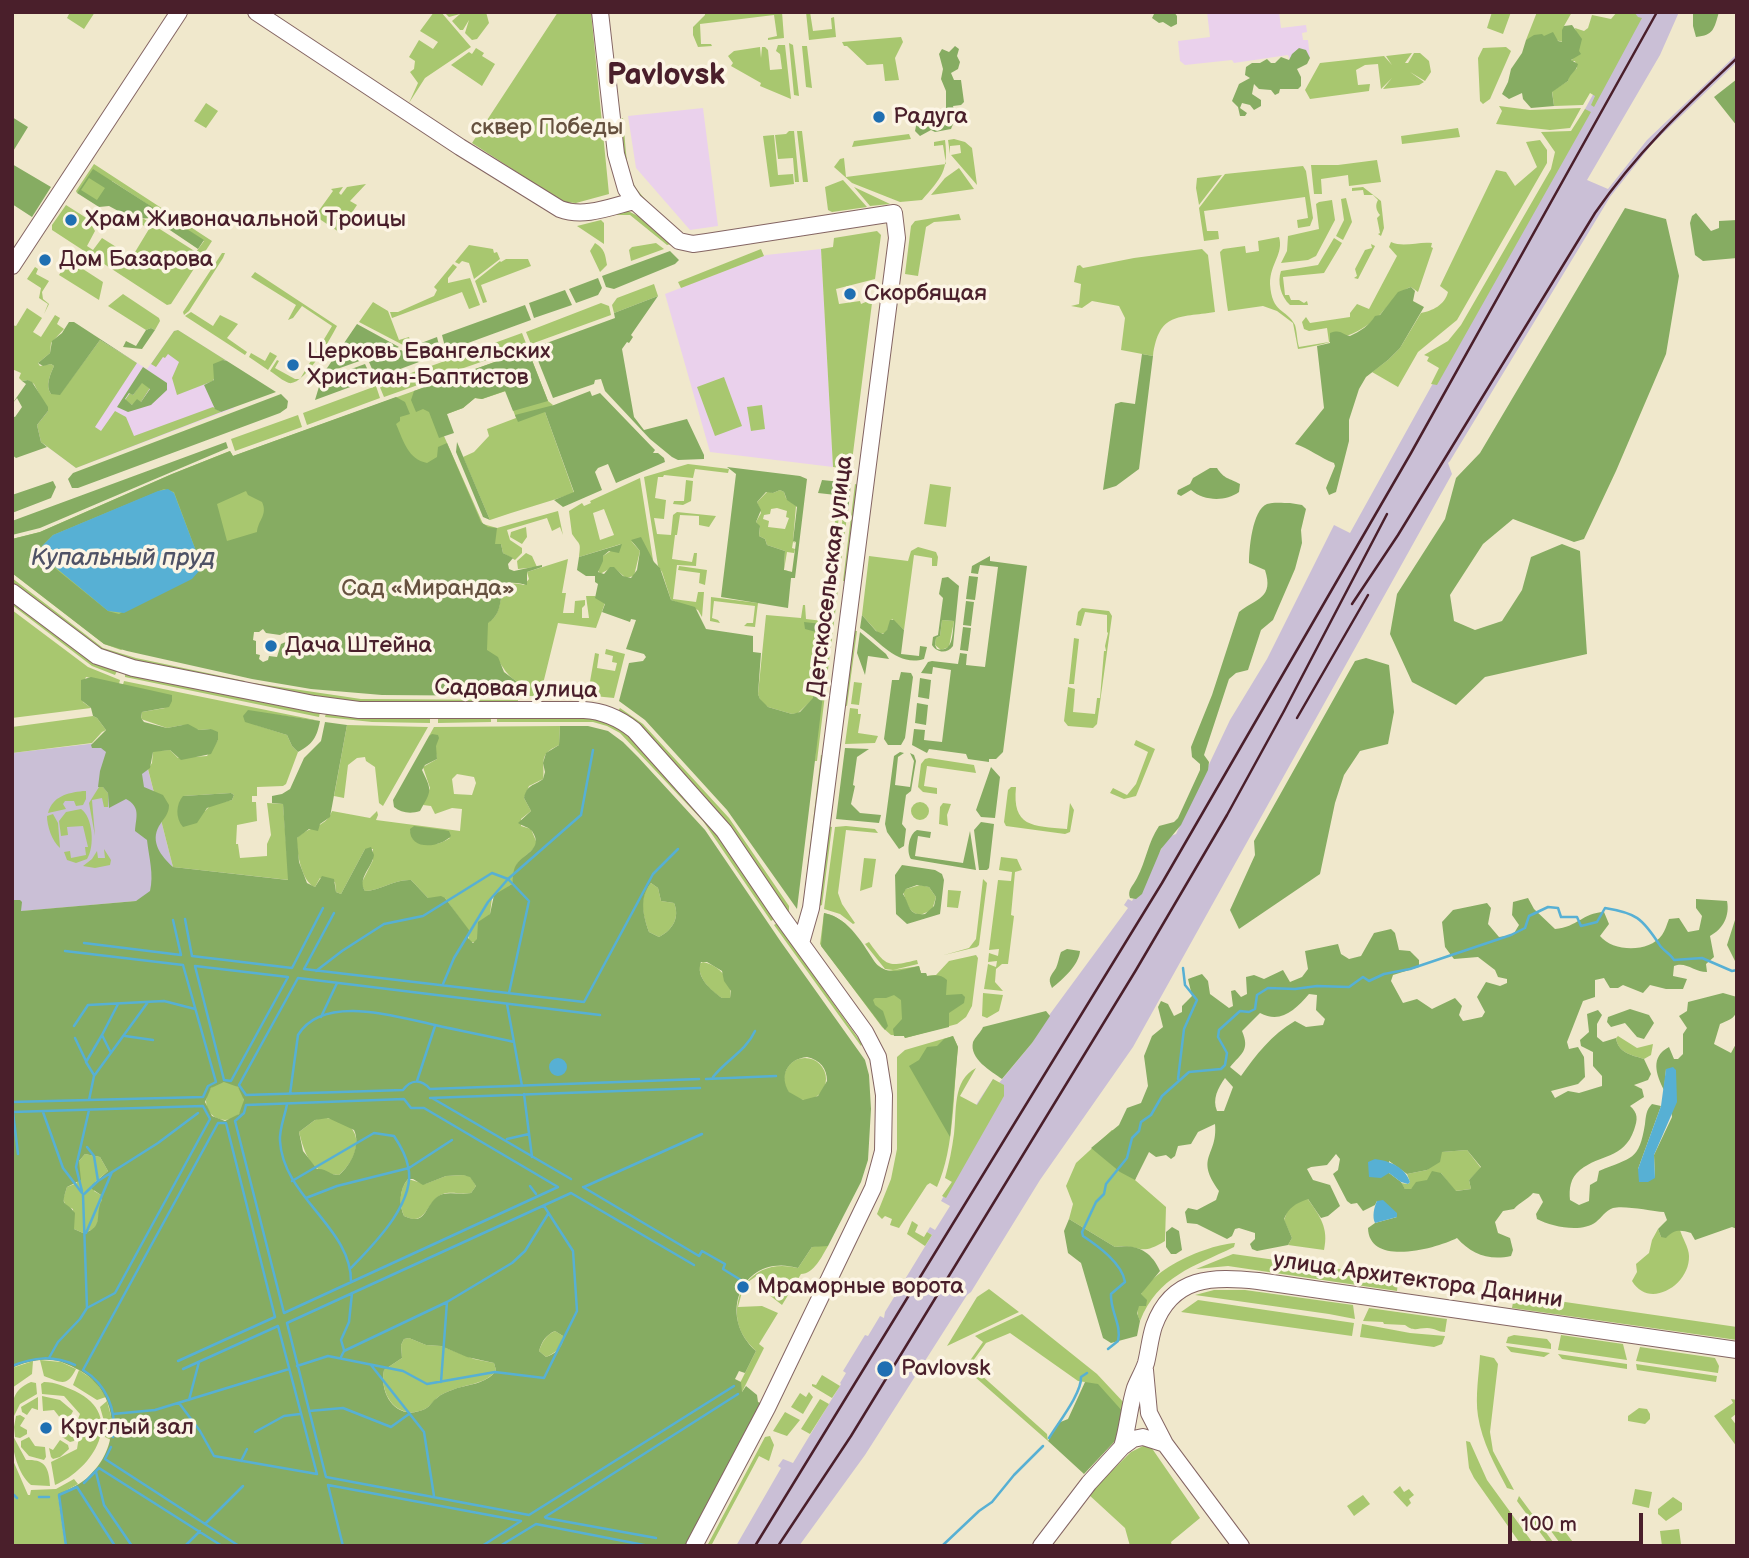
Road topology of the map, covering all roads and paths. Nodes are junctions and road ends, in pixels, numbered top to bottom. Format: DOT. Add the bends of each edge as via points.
graph roads {
  1 [pos="178,12"];
  2 [pos="256,12"];
  3 [pos="600,12"];
  4 [pos="634,201"];
  5 [pos="12,266"];
  6 [pos="13,592"];
  7 [pos="801,943"];
  8 [pos="1737,1350"];
  9 [pos="1145,1366"];
  10 [pos="1165,1444"];
  11 [pos="1122,1447"];
  12 [pos="694,1546"];
  13 [pos="1041,1546"];
  14 [pos="1241,1546"];
  1 -- 5 [label="main road"];
  2 -- 4 [label="main road" via="560,209 587,213"];
  3 -- 4 [label="main road" via="616,154 622,181"];
  4 -- 7 [label="main road, Детскосельская улица" via="679,241 693,244 894,213 897,238 811,908"];
  6 -- 7 [label="main road, Садовая улица" via="97,656 133,668 359,710 584,710 612,716 634,730 713,817"];
  7 -- 12 [label="main road, Садовая улица" via="874,1046 884,1096 883,1151 861,1215"];
  8 -- 9 [label="main road, улица Архитектора Данини" via="1218,1278 1192,1283 1166,1303 1154,1327"];
  9 -- 10 [label="main road, улица Архитектора Данини" via="1149,1413"];
  9 -- 11 [label="main road, улица Архитектора Данини"];
  10 -- 11 [label="main road" via="1143,1437"];
  10 -- 14 [label="main road, улица Архитектора Данини"];
  11 -- 13 [label="main road"];
}
